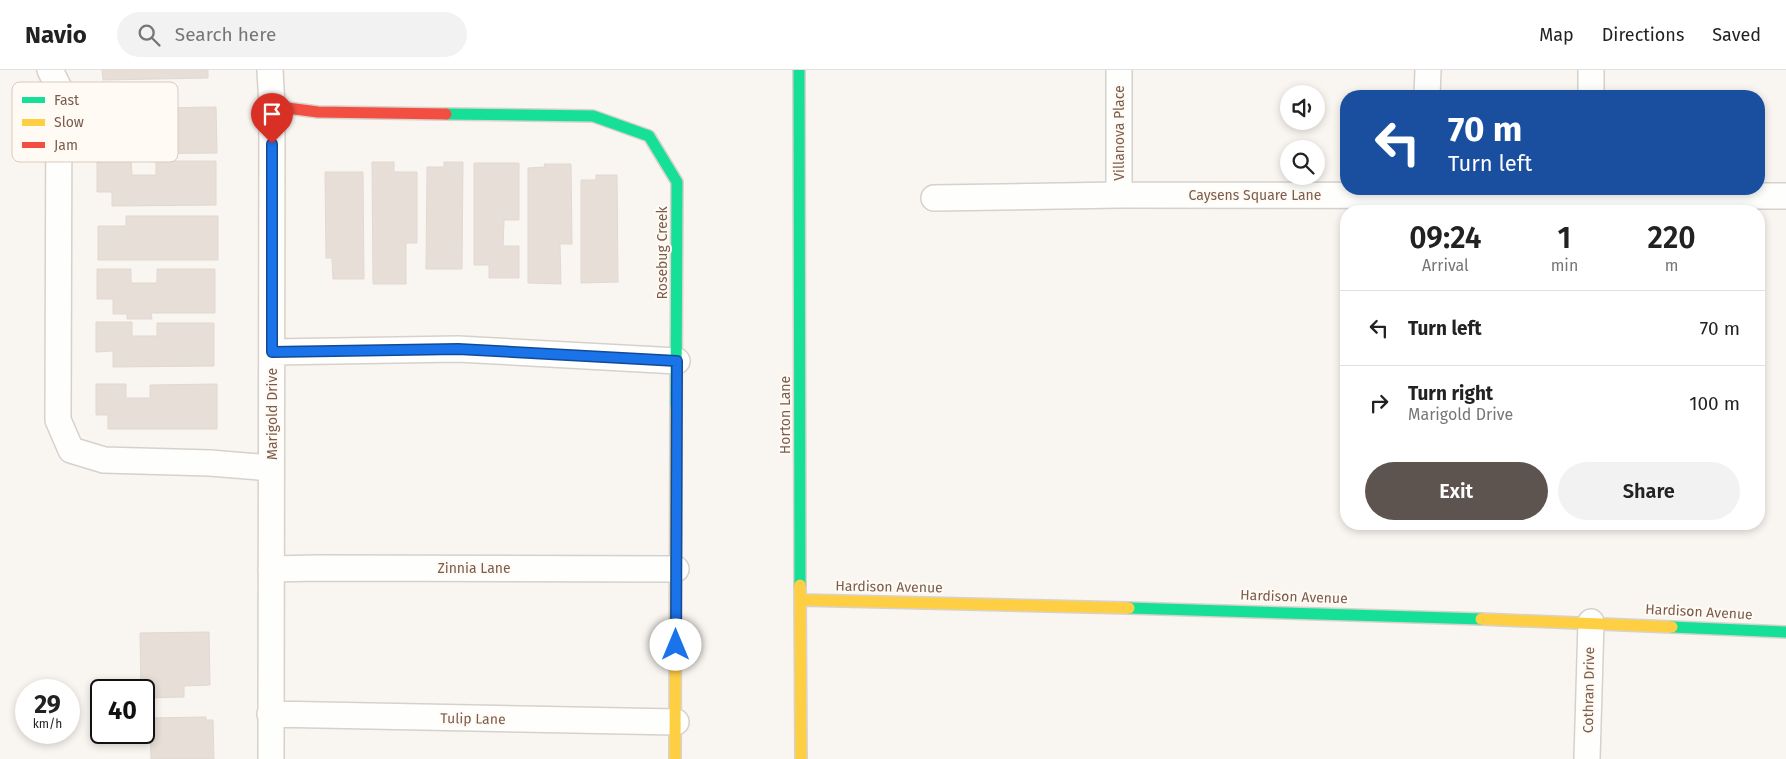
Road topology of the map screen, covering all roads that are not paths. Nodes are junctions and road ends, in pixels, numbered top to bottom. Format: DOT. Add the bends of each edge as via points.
graph roads {
  1 [pos="50,70"];
  2 [pos="270,70"];
  3 [pos="799,70"];
  4 [pos="1119,70"];
  5 [pos="1428,70"];
  6 [pos="1591,70"];
  7 [pos="56,82"];
  8 [pos="1427,90"];
  9 [pos="1591,90"];
  10 [pos="272,106"];
  11 [pos="59,162"];
  12 [pos="1340,193"];
  13 [pos="1119,195"];
  14 [pos="1737,195"];
  15 [pos="1786,196"];
  16 [pos="934,198"];
  17 [pos="272,352"];
  18 [pos="677,361"];
  19 [pos="271,468"];
  20 [pos="271,569"];
  21 [pos="676,569"];
  22 [pos="800,600"];
  23 [pos="1591,622"];
  24 [pos="1786,632"];
  25 [pos="270,714"];
  26 [pos="676,722"];
  27 [pos="271,759"];
  28 [pos="676,759"];
  29 [pos="801,759"];
  30 [pos="1588,759"];
  1 -- 7 [label="street"];
  2 -- 10 [label="street, Marigold Drive"];
  3 -- 22 [label="street, Horton Lane"];
  4 -- 13 [label="street, Villanova Place"];
  5 -- 8 [label="street"];
  6 -- 9 [label="street"];
  10 -- 17 [label="street, Marigold Drive"];
  10 -- 18 [label="street, Rosebug Creek" via="318,112 593,116 649,136 678,182"];
  11 -- 19 [label="street" via="58,420 71,450 104,460"];
  12 -- 13 [label="street, Caysens Square Lane"];
  13 -- 16 [label="street, Caysens Square Lane"];
  14 -- 15 [label="street, Caysens Square Lane"];
  17 -- 18 [label="street" via="458,349"];
  17 -- 19 [label="street, Marigold Drive"];
  18 -- 21 [label="street, Rosebug Creek"];
  19 -- 20 [label="street, Marigold Drive"];
  20 -- 21 [label="street, Zinnia Lane"];
  20 -- 25 [label="street, Marigold Drive"];
  21 -- 26 [label="street, Rosebug Creek"];
  22 -- 23 [label="street, Hardison Avenue"];
  22 -- 29 [label="street, Horton Lane"];
  23 -- 24 [label="street, Hardison Avenue"];
  23 -- 30 [label="street, Cothran Drive"];
  25 -- 26 [label="street, Tulip Lane"];
  25 -- 27 [label="street, Marigold Drive"];
  26 -- 28 [label="street, Rosebug Creek"];
}
